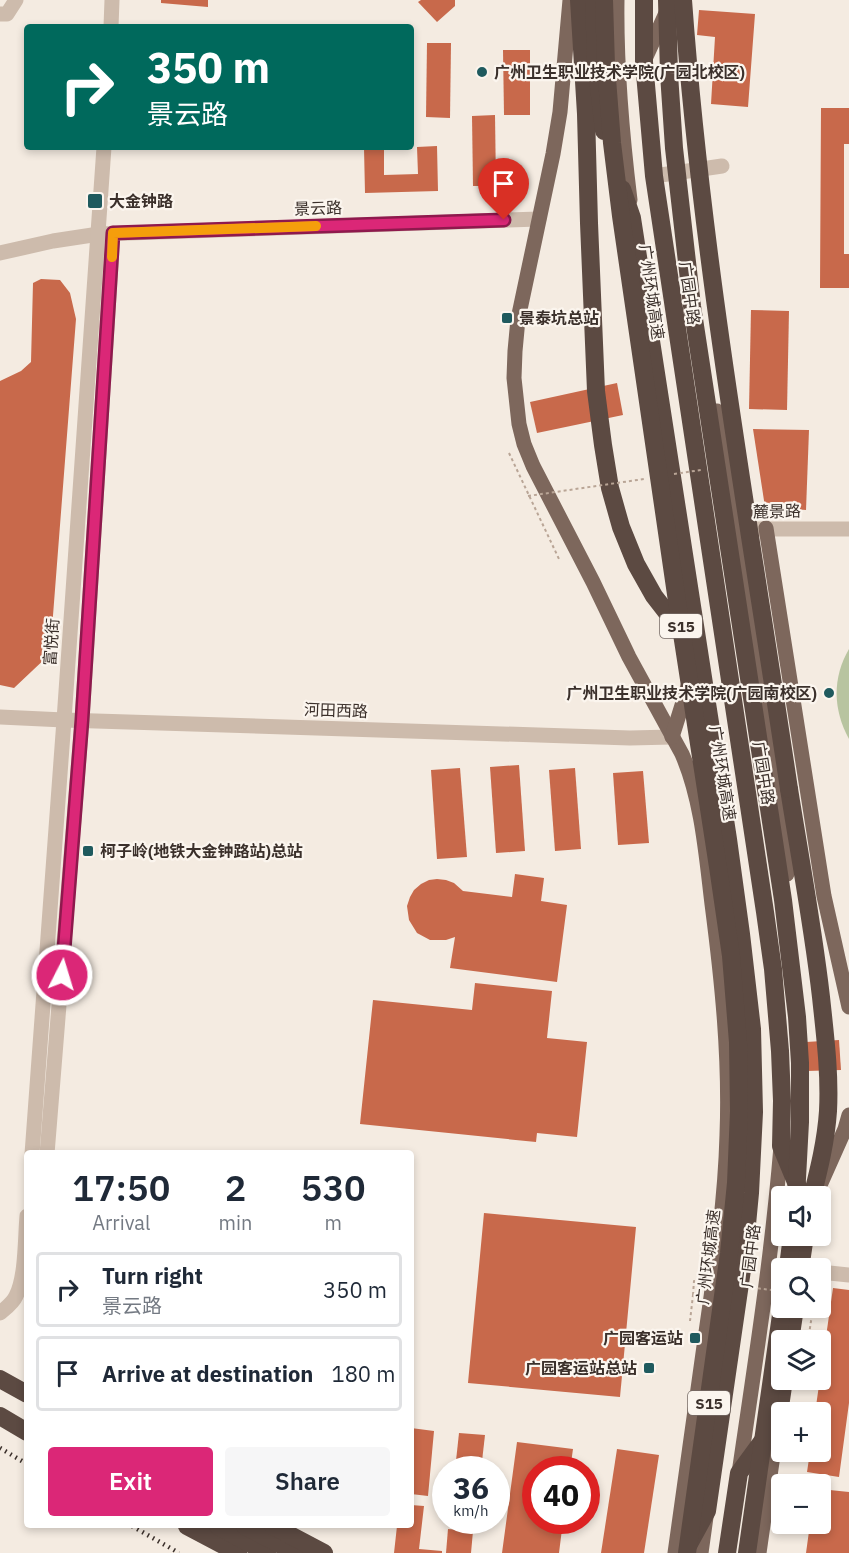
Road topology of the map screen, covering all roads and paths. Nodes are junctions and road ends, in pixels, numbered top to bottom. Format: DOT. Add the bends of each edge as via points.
graph roads {
  1 [pos="16,0"];
  2 [pos="112,0"];
  3 [pos="570,0"];
  4 [pos="579,0"];
  5 [pos="594,0"];
  6 [pos="604,0"];
  7 [pos="617,0"];
  8 [pos="644,0"];
  9 [pos="667,0"];
  10 [pos="674,0"];
  11 [pos="683,0"];
  12 [pos="0,14"];
  13 [pos="111,24"];
  14 [pos="644,62"];
  15 [pos="104,150"];
  16 [pos="722,166"];
  17 [pos="684,172"];
  18 [pos="654,176"];
  19 [pos="632,218"];
  20 [pos="538,219"];
  21 [pos="106,234"];
  22 [pos="0,253"];
  23 [pos="509,453"];
  24 [pos="703,470"];
  25 [pos="668,475"];
  26 [pos="645,479"];
  27 [pos="528,496"];
  28 [pos="766,528"];
  29 [pos="849,529"];
  30 [pos="736,531"];
  31 [pos="707,534"];
  32 [pos="559,559"];
  33 [pos="73,591"];
  34 [pos="89,592"];
  35 [pos="699,654"];
  36 [pos="0,717"];
  37 [pos="64,720"];
  38 [pos="82,720"];
  39 [pos="769,735"];
  40 [pos="672,736"];
  41 [pos="750,808"];
  42 [pos="728,839"];
  43 [pos="710,884"];
  44 [pos="776,998"];
  45 [pos="849,1007"];
  46 [pos="849,1115"];
  47 [pos="727,1134"];
  48 [pos="781,1146"];
  49 [pos="32,1150"];
  50 [pos="47,1150"];
  51 [pos="797,1186"];
  52 [pos="797,1186"];
  53 [pos="816,1186"];
  54 [pos="819,1186"];
  55 [pos="750,1193"];
  56 [pos="787,1246"];
  57 [pos="24,1254"];
  58 [pos="831,1273"];
  59 [pos="849,1275"];
  60 [pos="767,1279"];
  61 [pos="693,1295"];
  62 [pos="0,1313"];
  63 [pos="781,1318"];
  64 [pos="690,1321"];
  65 [pos="0,1379"];
  66 [pos="24,1392"];
  67 [pos="3,1418"];
  68 [pos="24,1427"];
  69 [pos="24,1430"];
  70 [pos="771,1430"];
  71 [pos="772,1462"];
  72 [pos="739,1473"];
  73 [pos="707,1511"];
  74 [pos="191,1528"];
  75 [pos="224,1528"];
  76 [pos="248,1528"];
  77 [pos="266,1541"];
  78 [pos="238,1553"];
  79 [pos="296,1553"];
  80 [pos="324,1553"];
  81 [pos="675,1553"];
  82 [pos="686,1553"];
  83 [pos="701,1553"];
  84 [pos="727,1553"];
  85 [pos="747,1553"];
  86 [pos="759,1553"];
  1 -- 12 [label="street" via="7,14"];
  2 -- 13 [label="street"];
  3 -- 20 [label="main road" via="560,112"];
  4 -- 35 [label="highway" via="596,391 610,488 636,564 654,596"];
  5 -- 19 [label="highway" via="596,61 606,144"];
  6 -- 82 [label="highway, 广州环城高速 / S15, bridge" via="612,143 621,216 718,867 738,1042 736,1183 729,1252"];
  7 -- 19 [label="main road, 广园中路" via="620,104"];
  8 -- 14 [label="highway, 广园中路"];
  9 -- 51 [label="highway, bridge" via="673,138 691,294 797,1017 800,1122"];
  10 -- 14 [label="main road"];
  10 -- 17 [label="main road"];
  11 -- 53 [label="highway, bridge" via="710,266 818,967 828,1111"];
  14 -- 18 [label="highway, 广园中路"];
  15 -- 21 [label="street"];
  16 -- 17 [label="street"];
  17 -- 18 [label="street"];
  17 -- 30 [label="main road"];
  18 -- 31 [label="highway, 广园中路"];
  19 -- 35 [label="highway, 广园中路"];
  20 -- 21 [label="street, 景云路"];
  20 -- 40 [label="main road" via="515,351 514,378 524,444"];
  21 -- 22 [label="street"];
  21 -- 33 [label="street, 富悦街"];
  21 -- 34 [label="street"];
  23 -- 27 [label="path"];
  24 -- 25 [label="path, bridge"];
  26 -- 27 [label="path, bridge"];
  27 -- 32 [label="path"];
  28 -- 29 [label="street, 麓景路"];
  28 -- 30 [label="street, 麓景路"];
  28 -- 45 [label="main road" via="824,896"];
  30 -- 31 [label="street, 麓景路"];
  30 -- 39 [label="main road"];
  31 -- 41 [label="highway, 广园中路"];
  33 -- 34 [label="street"];
  33 -- 37 [label="street, 富悦街"];
  34 -- 38 [label="street"];
  35 -- 40 [label="main road"];
  35 -- 42 [label="highway, 广园中路"];
  36 -- 37 [label="street, 河田西路"];
  37 -- 38 [label="street, 河田西路"];
  37 -- 49 [label="street, 富悦街"];
  38 -- 40 [label="street, 河田西路" via="630,738"];
  38 -- 50 [label="street"];
  39 -- 41 [label="main road"];
  39 -- 44 [label="main road" via="789,898"];
  40 -- 43 [label="main road" via="695,791"];
  41 -- 44 [label="highway, 广园中路"];
  42 -- 43 [label="main road"];
  42 -- 55 [label="highway, 广园中路" via="752,1029 754,1112"];
  43 -- 47 [label="main road" via="725,1017"];
  44 -- 48 [label="highway, 广园中路"];
  46 -- 54 [label="main road"];
  47 -- 55 [label="main road"];
  47 -- 81 [label="main road" via="721,1223"];
  48 -- 52 [label="highway"];
  48 -- 60 [label="main road, 广园中路"];
  55 -- 73 [label="highway, 广园中路"];
  56 -- 60 [label="main road"];
  57 -- 62 [label="street" via="17,1295"];
  58 -- 59 [label="street"];
  60 -- 72 [label="main road, 广园中路"];
  61 -- 64 [label="path"];
  63 -- 85 [label="highway, bridge"];
  65 -- 66 [label="highway"];
  67 -- 68 [label="highway"];
  67 -- 69 [label="highway"];
  70 -- 72 [label="highway"];
  71 -- 86 [label="main road"];
  72 -- 84 [label="highway, 广园中路"];
  73 -- 82 [label="highway"];
  73 -- 83 [label="main road, 广园中路"];
  74 -- 78 [label="highway"];
  75 -- 77 [label="highway"];
  76 -- 77 [label="highway"];
  77 -- 79 [label="highway"];
  77 -- 80 [label="highway"];
}
